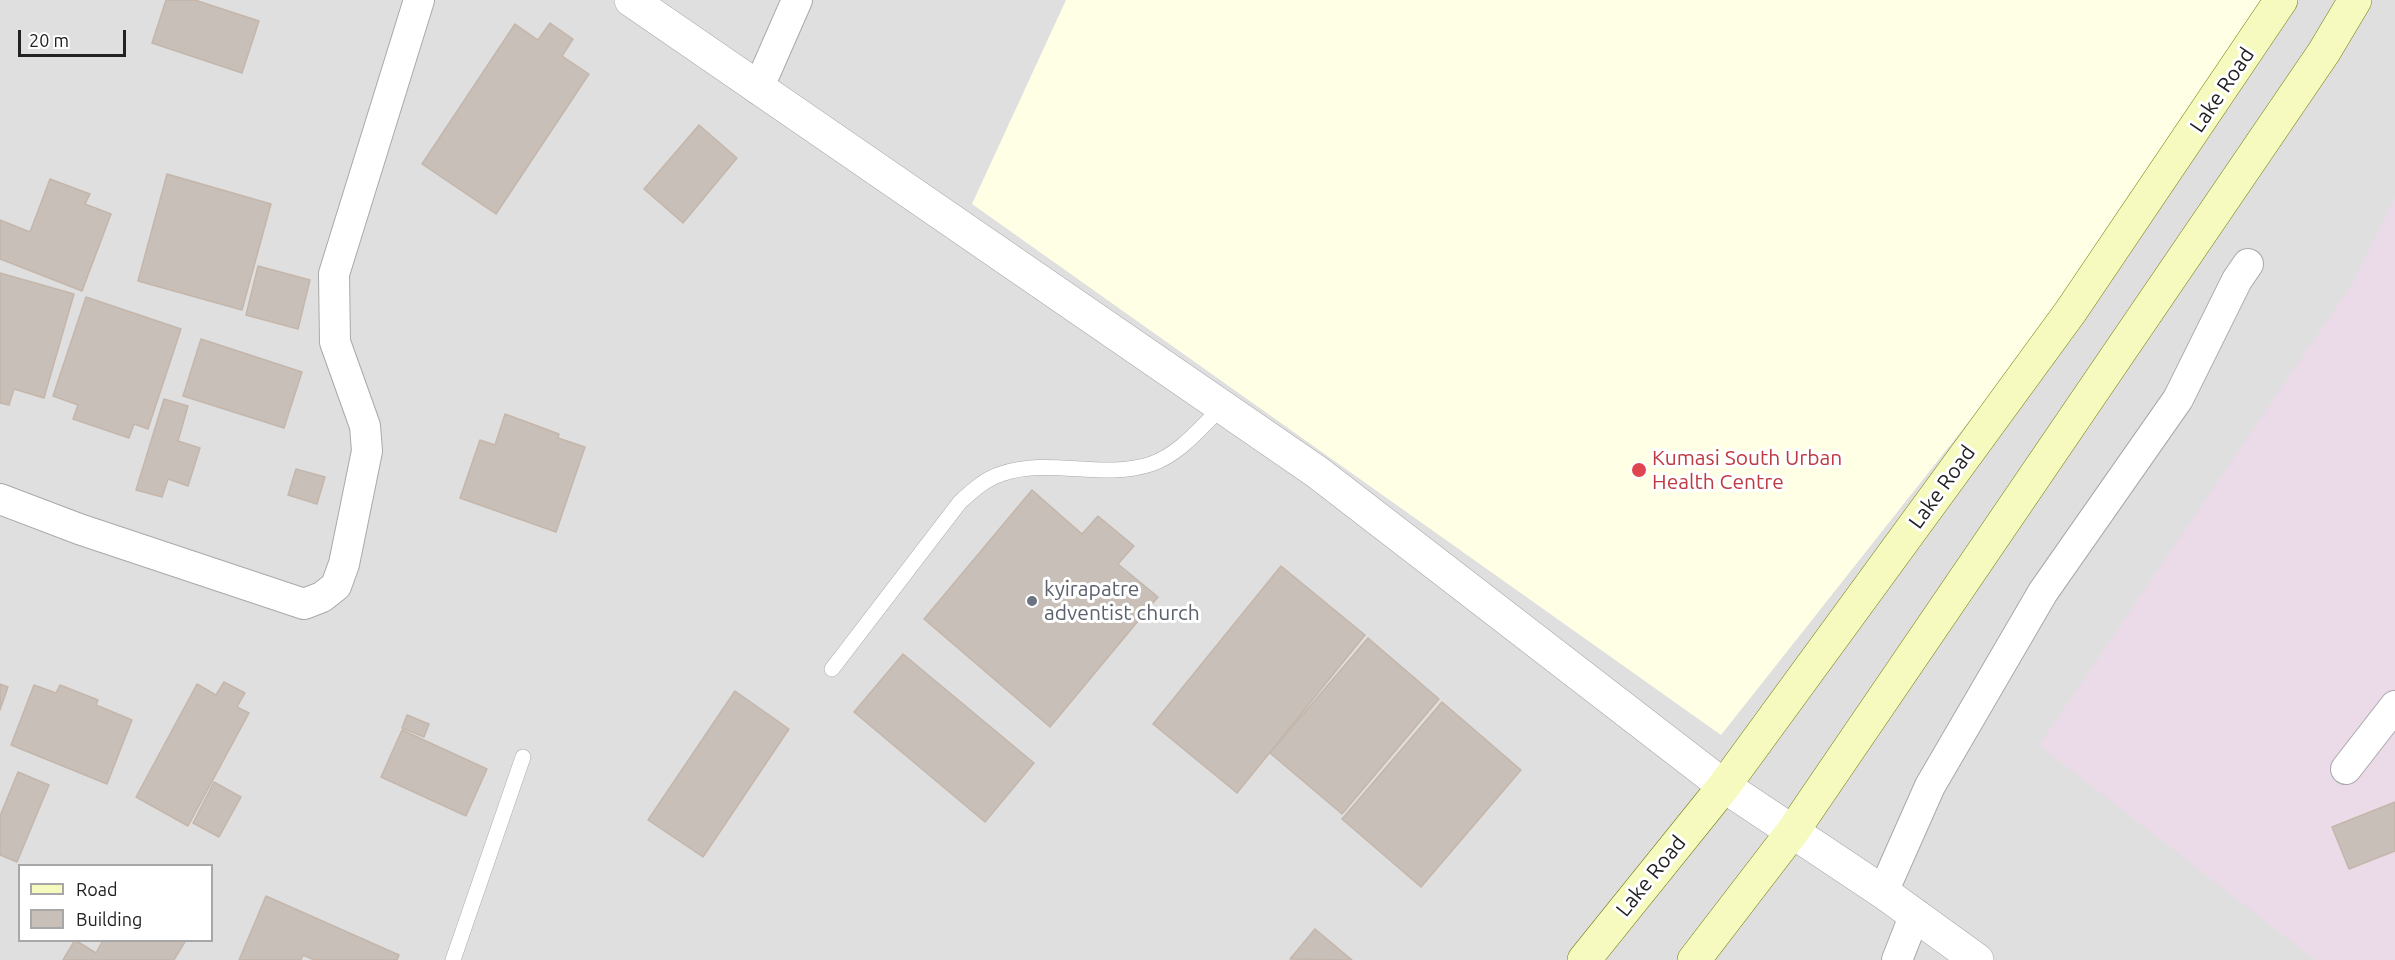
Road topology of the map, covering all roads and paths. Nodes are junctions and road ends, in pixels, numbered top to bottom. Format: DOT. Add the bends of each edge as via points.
graph roads {
  1 [pos="419,0"];
  2 [pos="631,0"];
  3 [pos="796,0"];
  4 [pos="2281,0"];
  5 [pos="2355,0"];
  6 [pos="758,89"];
  7 [pos="2248,264"];
  8 [pos="1222,407"];
  9 [pos="0,500"];
  10 [pos="832,669"];
  11 [pos="2395,706"];
  12 [pos="523,758"];
  13 [pos="2346,769"];
  14 [pos="1724,786"];
  15 [pos="1793,831"];
  16 [pos="1882,892"];
  17 [pos="1915,914"];
  18 [pos="453,960"];
  19 [pos="1584,960"];
  20 [pos="1694,960"];
  21 [pos="1897,960"];
  22 [pos="1977,960"];
  1 -- 9 [label="street" via="334,274 335,342 367,438 344,564 336,586 304,604"];
  2 -- 6 [label="street"];
  3 -- 6 [label="street"];
  4 -- 14 [label="main road, Lake Road" via="2072,311"];
  5 -- 15 [label="main road" via="2317,62"];
  6 -- 8 [label="street"];
  7 -- 16 [label="street" via="2236,280 2178,399 2043,592 1930,786"];
  8 -- 10 [label="lane" via="1172,454 1152,464 1131,469 1021,469 1000,474 978,486 960,502"];
  8 -- 14 [label="street" via="1317,472"];
  11 -- 13 [label="street"];
  12 -- 18 [label="lane"];
  14 -- 15 [label="street"];
  14 -- 19 [label="main road, Lake Road"];
  15 -- 16 [label="street"];
  15 -- 20 [label="main road"];
  16 -- 17 [label="street"];
  17 -- 21 [label="street"];
  17 -- 22 [label="street"];
}
